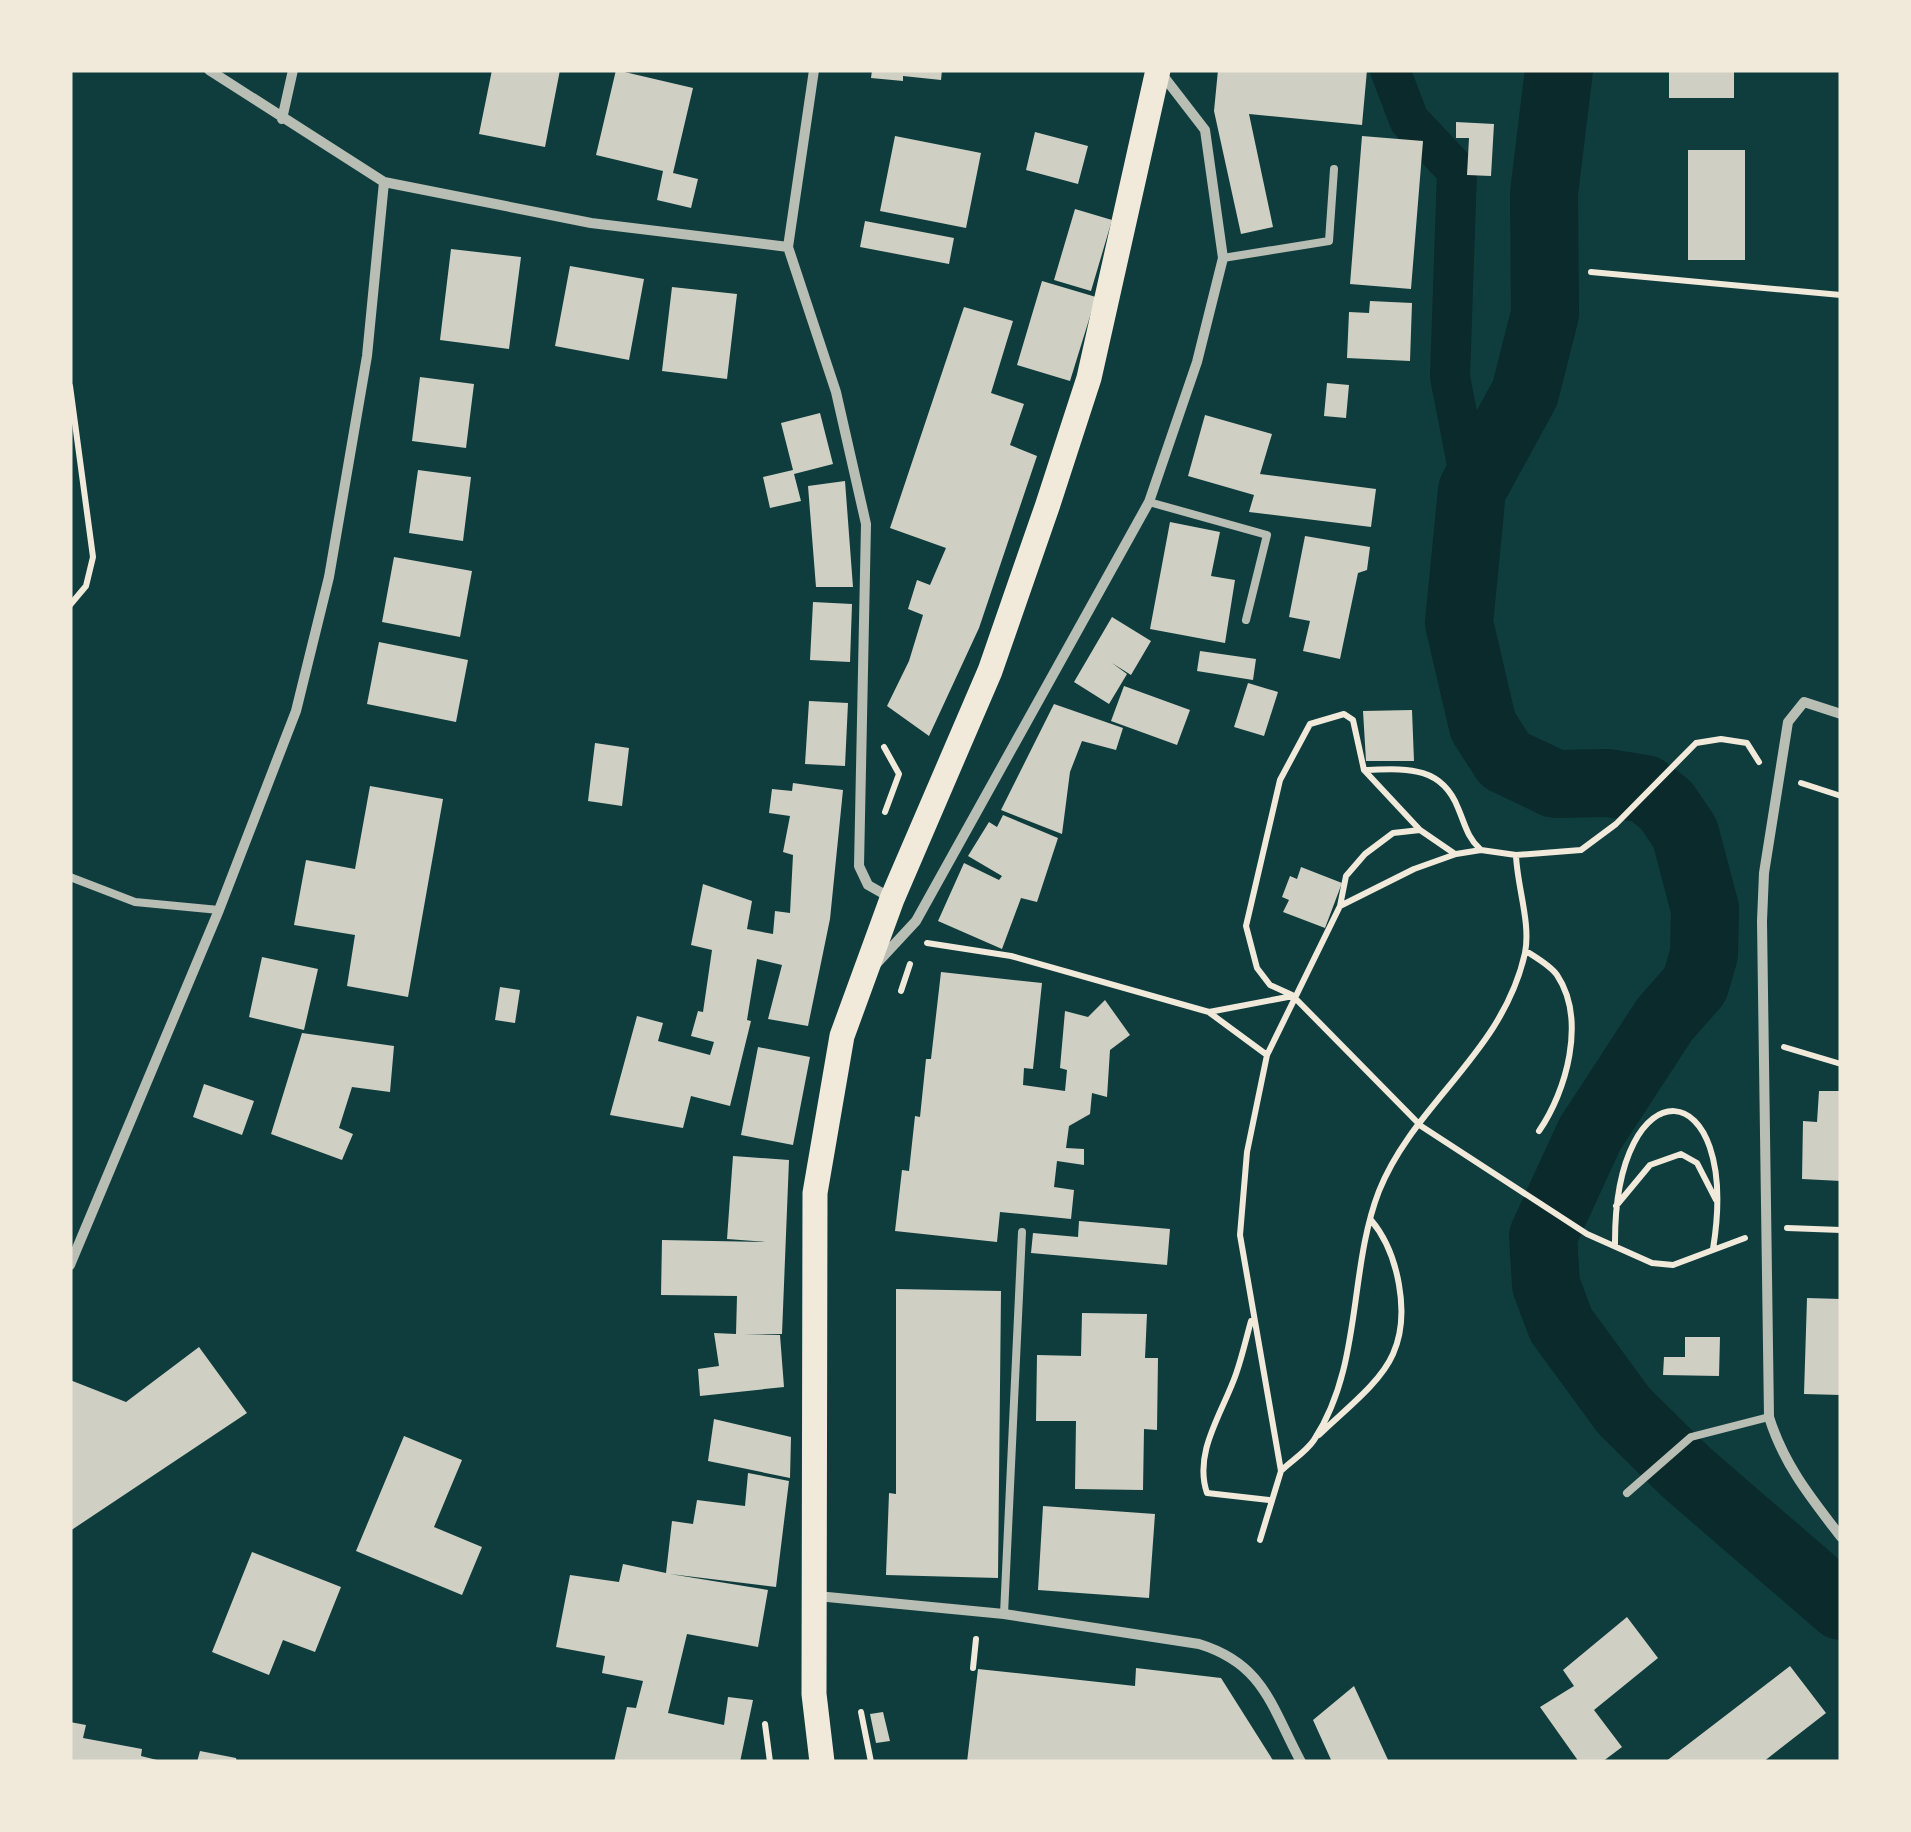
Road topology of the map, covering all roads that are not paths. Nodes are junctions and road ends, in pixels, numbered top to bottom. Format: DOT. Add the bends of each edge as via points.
graph roads {
  1 [pos="209,70"];
  2 [pos="293,70"];
  3 [pos="814,70"];
  4 [pos="1158,70"];
  5 [pos="282,120"];
  6 [pos="1334,170"];
  7 [pos="384,182"];
  8 [pos="788,247"];
  9 [pos="1223,258"];
  10 [pos="1148,502"];
  11 [pos="1246,620"];
  12 [pos="1841,714"];
  13 [pos="70,877"];
  14 [pos="892,899"];
  15 [pos="219,910"];
  16 [pos="859,982"];
  17 [pos="1022,1232"];
  18 [pos="70,1264"];
  19 [pos="1770,1418"];
  20 [pos="1626,1493"];
  21 [pos="1841,1537"];
  22 [pos="814,1596"];
  23 [pos="1004,1614"];
  24 [pos="822,1762"];
  25 [pos="1301,1762"];
  1 -- 5 [label="street"];
  2 -- 5 [label="street"];
  3 -- 8 [label="street"];
  4 -- 9 [label="street" via="1204,130"];
  4 -- 14 [label="main road" via="1077,414 990,672"];
  5 -- 7 [label="street"];
  6 -- 9 [label="lane" via="1329,240"];
  7 -- 8 [label="street" via="591,223"];
  7 -- 15 [label="street" via="367,356 329,577 296,711"];
  8 -- 14 [label="street" via="836,392 866,524 859,866 868,885"];
  9 -- 10 [label="street" via="1197,362"];
  10 -- 11 [label="lane" via="1267,536"];
  10 -- 16 [label="street" via="916,921"];
  12 -- 19 [label="street" via="1804,702 1788,722 1764,872"];
  13 -- 15 [label="lane" via="135,902"];
  14 -- 16 [label="main road"];
  15 -- 18 [label="street"];
  16 -- 22 [label="main road" via="842,1036 815,1193"];
  17 -- 23 [label="lane"];
  19 -- 20 [label="lane" via="1691,1437"];
  19 -- 21 [label="street" via="1796,1479"];
  22 -- 23 [label="street"];
  22 -- 24 [label="main road"];
  23 -- 25 [label="street" via="1227,1652 1249,1668"];
}
